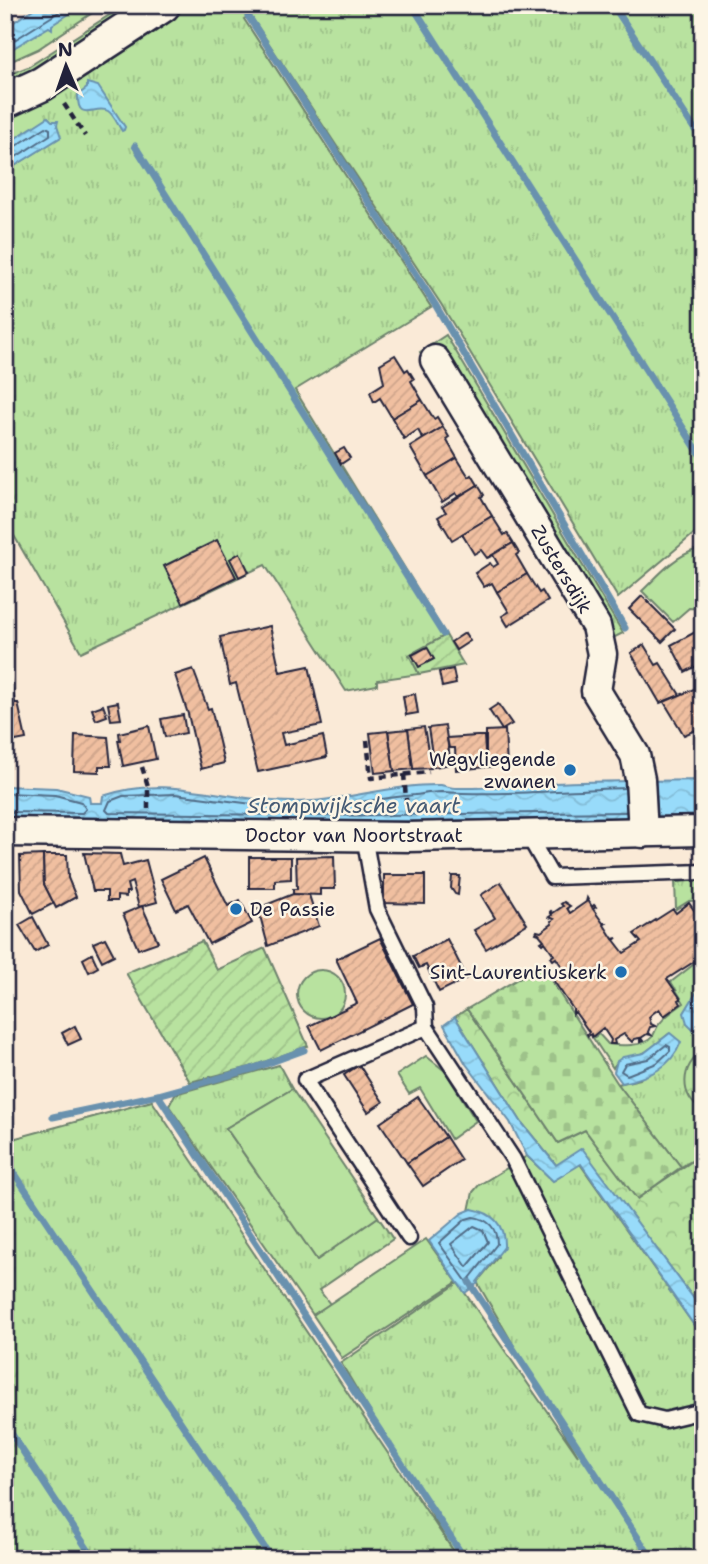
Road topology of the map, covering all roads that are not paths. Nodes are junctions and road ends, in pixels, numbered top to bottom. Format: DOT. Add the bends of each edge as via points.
graph roads {
  1 [pos="163,5"];
  2 [pos="5,101"];
  3 [pos="435,360"];
  4 [pos="643,829"];
  5 [pos="5,831"];
  6 [pos="703,831"];
  7 [pos="528,835"];
  8 [pos="363,836"];
  9 [pos="703,872"];
  10 [pos="426,1027"];
  11 [pos="409,1238"];
  12 [pos="703,1411"];
  1 -- 2 [label="street" via="49,79"];
  3 -- 4 [label="street, Zustersdijk" via="596,626 602,654 596,691 635,755"];
  4 -- 6 [label="street, Doctor van Noortstraat"];
  4 -- 7 [label="street, Doctor van Noortstraat"];
  5 -- 8 [label="street, Doctor van Noortstraat"];
  7 -- 8 [label="street, Doctor van Noortstraat"];
  7 -- 9 [label="lane" via="552,877"];
  8 -- 10 [label="lane" via="377,909 425,1007"];
  10 -- 11 [label="lane" via="305,1080"];
  10 -- 12 [label="lane" via="513,1160 639,1414 665,1420"];
}
